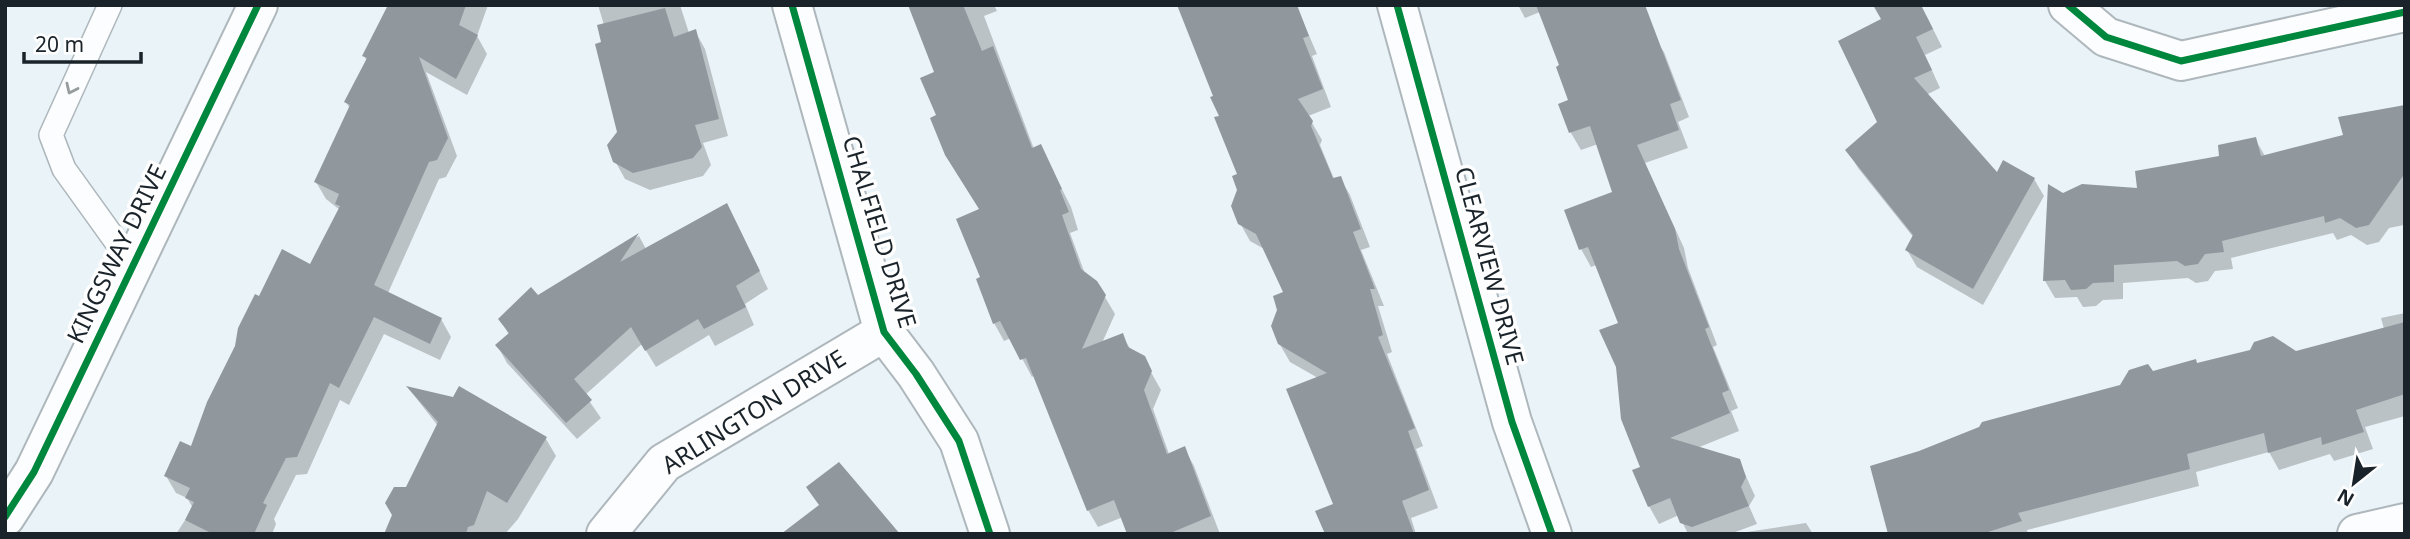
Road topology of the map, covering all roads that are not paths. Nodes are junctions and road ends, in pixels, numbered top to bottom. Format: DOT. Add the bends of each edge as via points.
graph roads {
  1 [pos="110,5"];
  2 [pos="258,5"];
  3 [pos="792,5"];
  4 [pos="1397,5"];
  5 [pos="2068,5"];
  6 [pos="2405,12"];
  7 [pos="133,265"];
  8 [pos="884,332"];
  9 [pos="5,517"];
  10 [pos="2405,523"];
  11 [pos="606,534"];
  12 [pos="990,534"];
  13 [pos="1552,534"];
  14 [pos="2357,534"];
  1 -- 7 [label="lane, one-way" via="51,135 64,169"];
  2 -- 7 [label="street, KINGSWAY DRIVE"];
  3 -- 8 [label="street, CHALFIELD DRIVE"];
  4 -- 13 [label="street, CLEARVIEW DRIVE" via="1512,422"];
  5 -- 6 [label="street" via="2106,37 2180,61"];
  7 -- 9 [label="street, KINGSWAY DRIVE" via="34,472"];
  8 -- 11 [label="street, ARLINGTON DRIVE" via="664,463"];
  8 -- 12 [label="street, CHALFIELD DRIVE" via="959,441"];
  10 -- 14 [label="street"];
}
